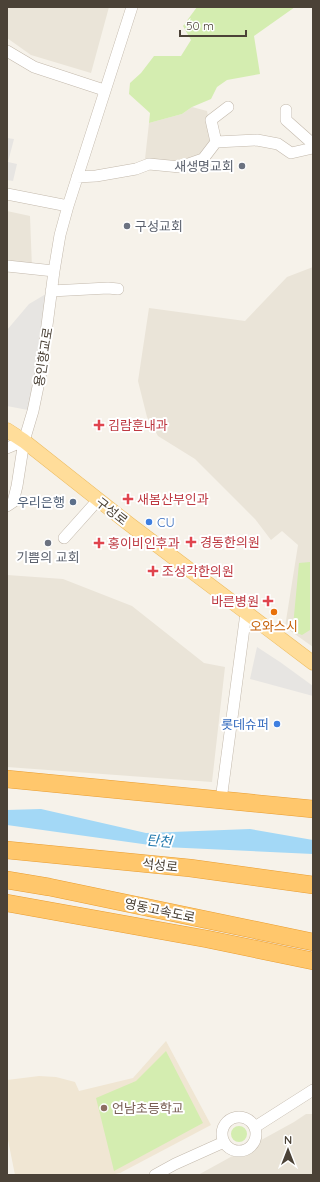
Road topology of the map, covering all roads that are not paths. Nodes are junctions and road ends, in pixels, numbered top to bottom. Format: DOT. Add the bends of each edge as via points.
graph roads {
  1 [pos="132,7"];
  2 [pos="7,51"];
  3 [pos="104,90"];
  4 [pos="228,107"];
  5 [pos="286,110"];
  6 [pos="216,142"];
  7 [pos="313,144"];
  8 [pos="313,148"];
  9 [pos="76,177"];
  10 [pos="7,194"];
  11 [pos="68,206"];
  12 [pos="7,266"];
  13 [pos="54,271"];
  14 [pos="118,289"];
  15 [pos="51,291"];
  16 [pos="7,430"];
  17 [pos="24,441"];
  18 [pos="7,448"];
  19 [pos="98,500"];
  20 [pos="7,506"];
  21 [pos="64,538"];
  22 [pos="246,613"];
  23 [pos="313,663"];
  24 [pos="7,779"];
  25 [pos="221,800"];
  26 [pos="313,809"];
  27 [pos="7,850"];
  28 [pos="190,868"];
  29 [pos="313,875"];
  30 [pos="7,880"];
  31 [pos="313,885"];
  32 [pos="7,903"];
  33 [pos="313,942"];
  34 [pos="313,961"];
  35 [pos="313,1090"];
  36 [pos="254,1127"];
  37 [pos="224,1142"];
  38 [pos="155,1175"];
  1 -- 3 [label="street, 용인향교로"];
  2 -- 3 [label="street" via="34,67"];
  3 -- 9 [label="street, 용인향교로"];
  4 -- 6 [label="street" via="211,120"];
  5 -- 7 [label="street" via="286,120"];
  6 -- 8 [label="street" via="257,140 278,144 291,153"];
  6 -- 9 [label="street" via="203,159 180,167 149,164 136,169"];
  9 -- 11 [label="street, 용인향교로"];
  10 -- 11 [label="street"];
  11 -- 13 [label="street, 용인향교로"];
  12 -- 13 [label="street"];
  13 -- 15 [label="street, 용인향교로"];
  14 -- 15 [label="street"];
  15 -- 17 [label="street, 용인향교로" via="41,372"];
  16 -- 17 [label="main road, 구성로"];
  17 -- 18 [label="street"];
  17 -- 19 [label="main road, 구성로"];
  17 -- 20 [label="street, 용인향교로" via="13,502"];
  19 -- 21 [label="street"];
  19 -- 22 [label="main road, 구성로"];
  22 -- 23 [label="main road, 구성로"];
  22 -- 25 [label="street"];
  24 -- 25 [label="highway"];
  25 -- 26 [label="highway"];
  27 -- 28 [label="highway, 석성로"];
  28 -- 29 [label="highway" via="234,866 284,874"];
  28 -- 31 [label="highway, 석성로"];
  30 -- 33 [label="highway, 영동고속도로"];
  32 -- 34 [label="highway, 영동고속도로"];
  35 -- 36 [label="street"];
  36 -- 37 [label="street" via="255,1139 248,1148 237,1151"];
  36 -- 37 [label="street" via="247,1119 230,1119 222,1132"];
  37 -- 38 [label="street"];
}
